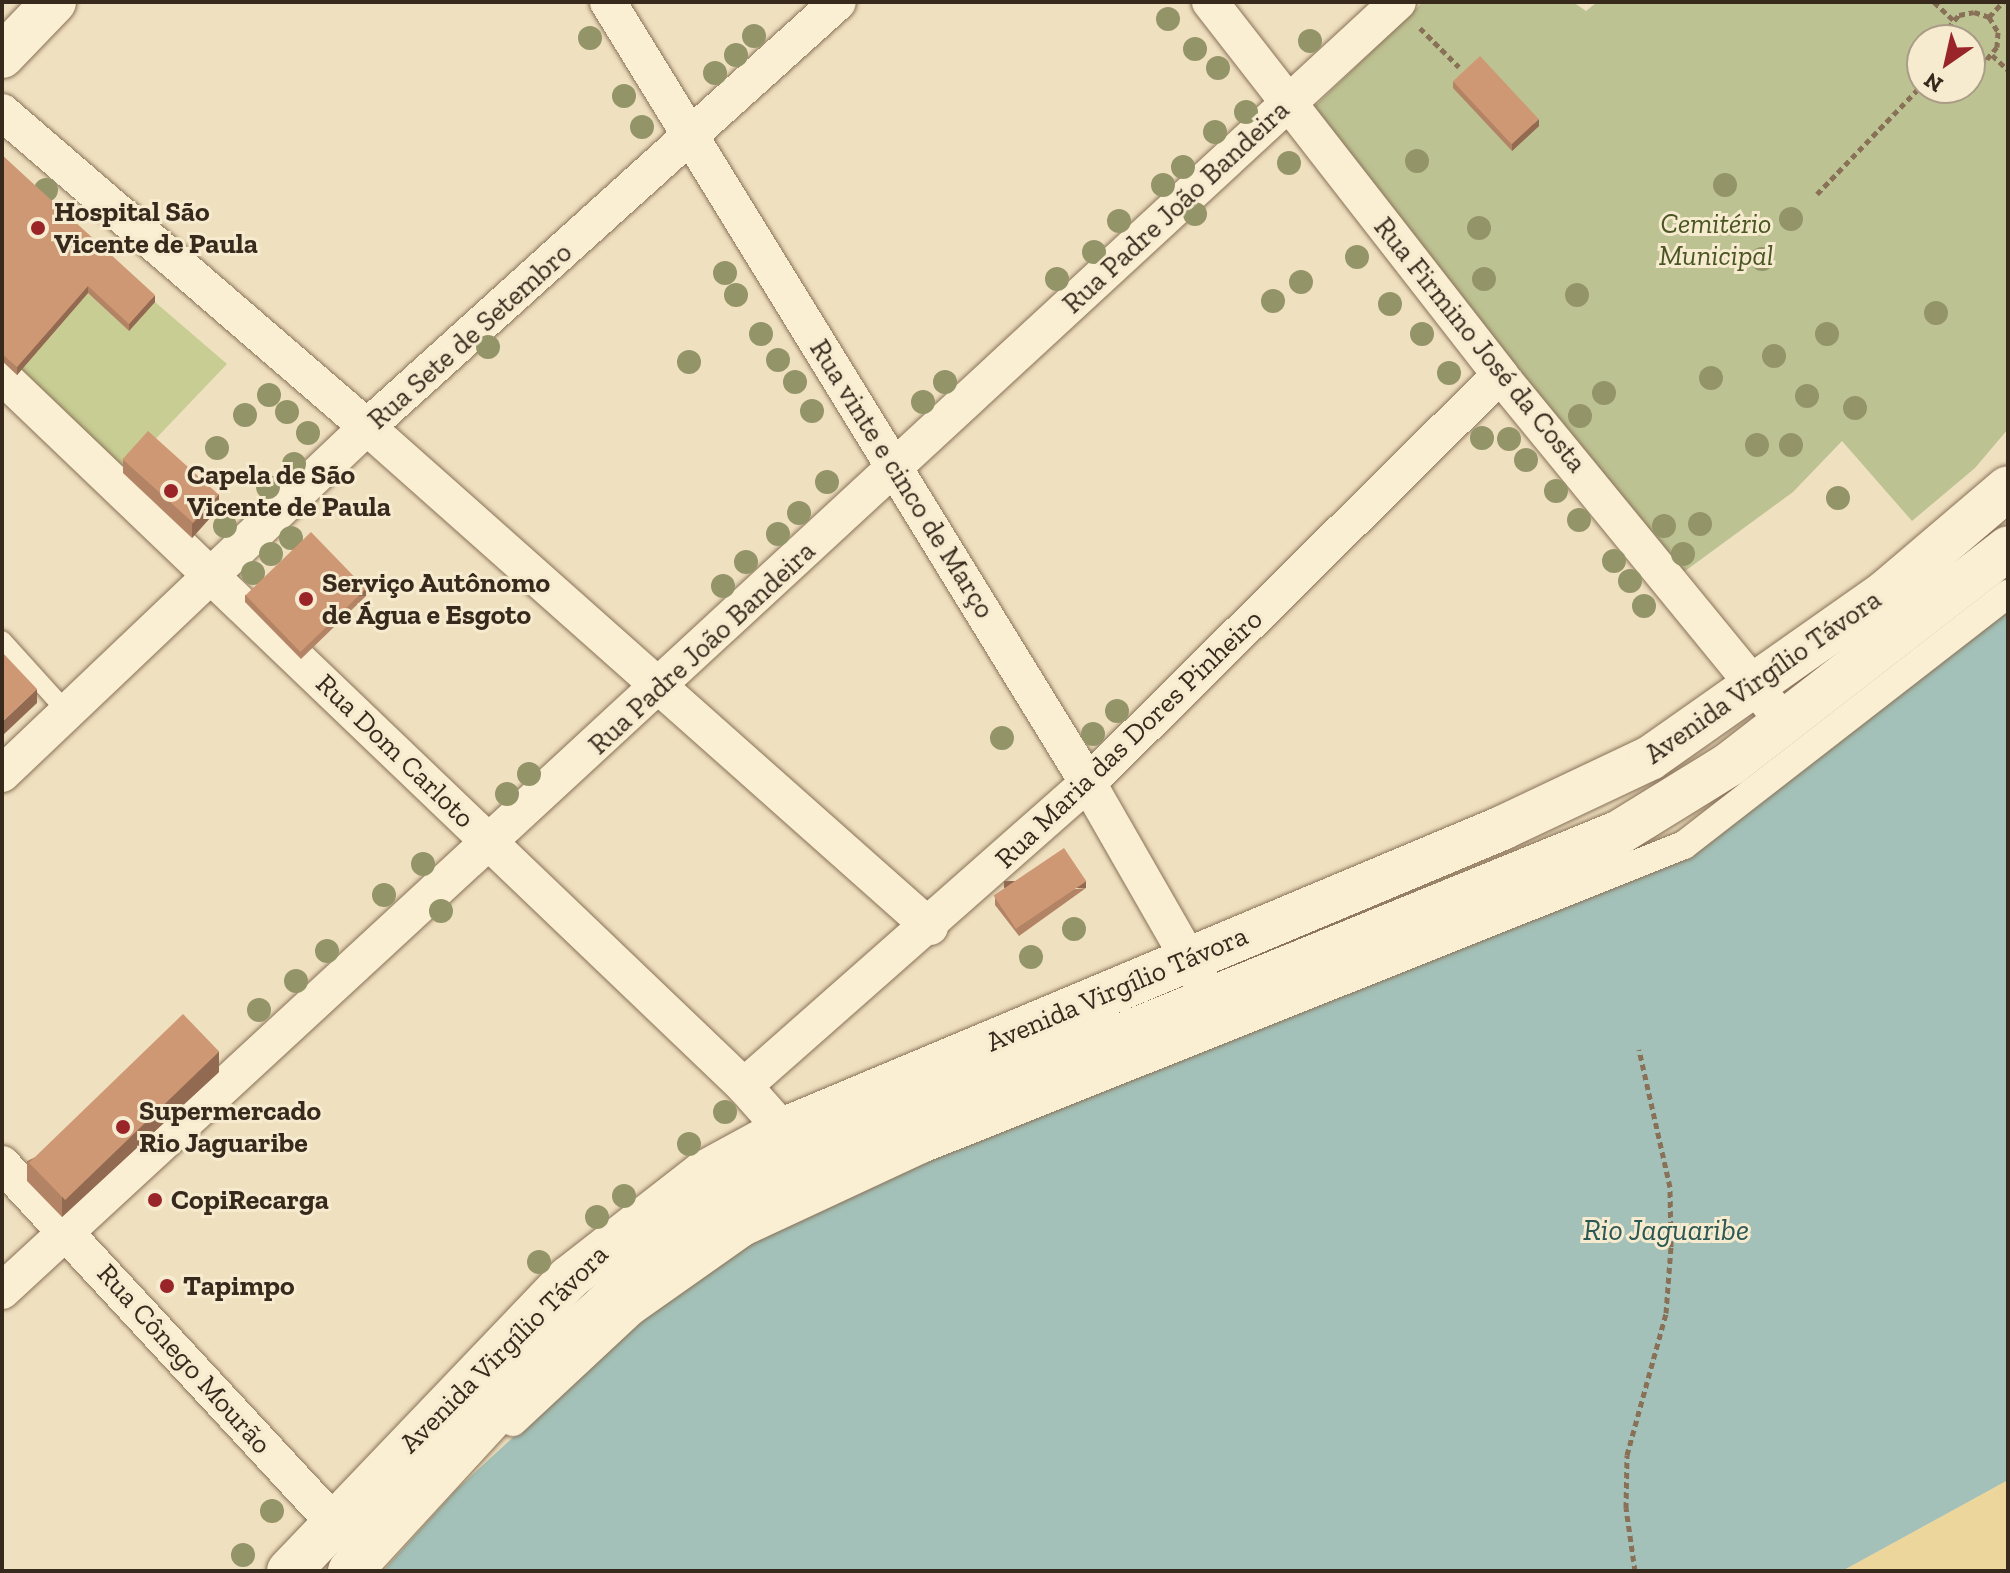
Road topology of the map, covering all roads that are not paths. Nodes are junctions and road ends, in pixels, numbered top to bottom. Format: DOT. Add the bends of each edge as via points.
graph roads {
  1 [pos="54,2"];
  2 [pos="608,2"];
  3 [pos="838,2"];
  4 [pos="1210,2"];
  5 [pos="1403,9"];
  6 [pos="2,56"];
  7 [pos="1288,103"];
  8 [pos="2,112"];
  9 [pos="692,138"];
  10 [pos="1500,375"];
  11 [pos="2,376"];
  12 [pos="367,427"];
  13 [pos="896,468"];
  14 [pos="2008,488"];
  15 [pos="2008,548"];
  16 [pos="214,576"];
  17 [pos="2008,594"];
  18 [pos="2,640"];
  19 [pos="1757,683"];
  20 [pos="659,690"];
  21 [pos="68,713"];
  22 [pos="1785,723"];
  23 [pos="2,774"];
  24 [pos="1088,783"];
  25 [pos="490,842"];
  26 [pos="930,927"];
  27 [pos="1200,977"];
  28 [pos="744,1086"];
  29 [pos="797,1146"];
  30 [pos="2,1164"];
  31 [pos="67,1231"];
  32 [pos="2,1291"];
  33 [pos="334,1524"];
  34 [pos="361,1566"];
  35 [pos="289,1571"];
  1 -- 6 [label="street"];
  2 -- 9 [label="street, Rua vinte e cinco de Março"];
  3 -- 9 [label="street, Rua Sete de Setembro"];
  4 -- 7 [label="street, Rua Firmino José da Costa"];
  5 -- 7 [label="street, Rua Padre João Bandeira"];
  7 -- 10 [label="street, Rua Firmino José da Costa"];
  7 -- 13 [label="street, Rua Padre João Bandeira"];
  8 -- 12 [label="street"];
  9 -- 12 [label="street, Rua Sete de Setembro"];
  9 -- 13 [label="street, Rua vinte e cinco de Março"];
  10 -- 19 [label="street, Rua Firmino José da Costa"];
  10 -- 24 [label="street, Rua Maria das Dores Pinheiro"];
  11 -- 16 [label="street, Rua Dom Carloto"];
  12 -- 16 [label="street, Rua Sete de Setembro"];
  12 -- 20 [label="street"];
  13 -- 20 [label="street, Rua Padre João Bandeira"];
  13 -- 24 [label="street, Rua vinte e cinco de Março"];
  14 -- 19 [label="street, Avenida Virgílio Távora" via="1886,592"];
  15 -- 22 [label="street, Avenida Virgílio Távora"];
  16 -- 21 [label="street, Rua Sete de Setembro"];
  16 -- 25 [label="street, Rua Dom Carloto"];
  17 -- 34 [label="street" via="1684,845 922,1149 744,1232 632,1311"];
  18 -- 21 [label="lane"];
  19 -- 22 [label="street, Rua Firmino José da Costa"];
  19 -- 27 [label="street, Avenida Virgílio Távora" via="1706,723 1590,788"];
  20 -- 25 [label="street, Rua Padre João Bandeira"];
  20 -- 26 [label="street"];
  21 -- 23 [label="street, Rua Sete de Setembro"];
  22 -- 27 [label="street, Avenida Virgílio Távora" via="1680,798 1620,832"];
  24 -- 26 [label="street, Rua Maria das Dores Pinheiro"];
  24 -- 27 [label="street, Rua vinte e cinco de Março"];
  25 -- 28 [label="street, Rua Dom Carloto"];
  25 -- 31 [label="street, Rua Padre João Bandeira"];
  26 -- 28 [label="street, Rua Maria das Dores Pinheiro"];
  27 -- 29 [label="street, Avenida Virgílio Távora"];
  28 -- 29 [label="street, Rua Dom Carloto"];
  29 -- 33 [label="street, Avenida Virgílio Távora" via="704,1173 569,1278"];
  29 -- 34 [label="street, Avenida Virgílio Távora" via="658,1257 534,1371"];
  30 -- 31 [label="street, Rua Cônego Mourão"];
  31 -- 32 [label="street, Rua Padre João Bandeira"];
  31 -- 33 [label="street, Rua Cônego Mourão"];
  33 -- 34 [label="street, Rua Cônego Mourão"];
  33 -- 35 [label="street, Avenida Virgílio Távora"];
}
